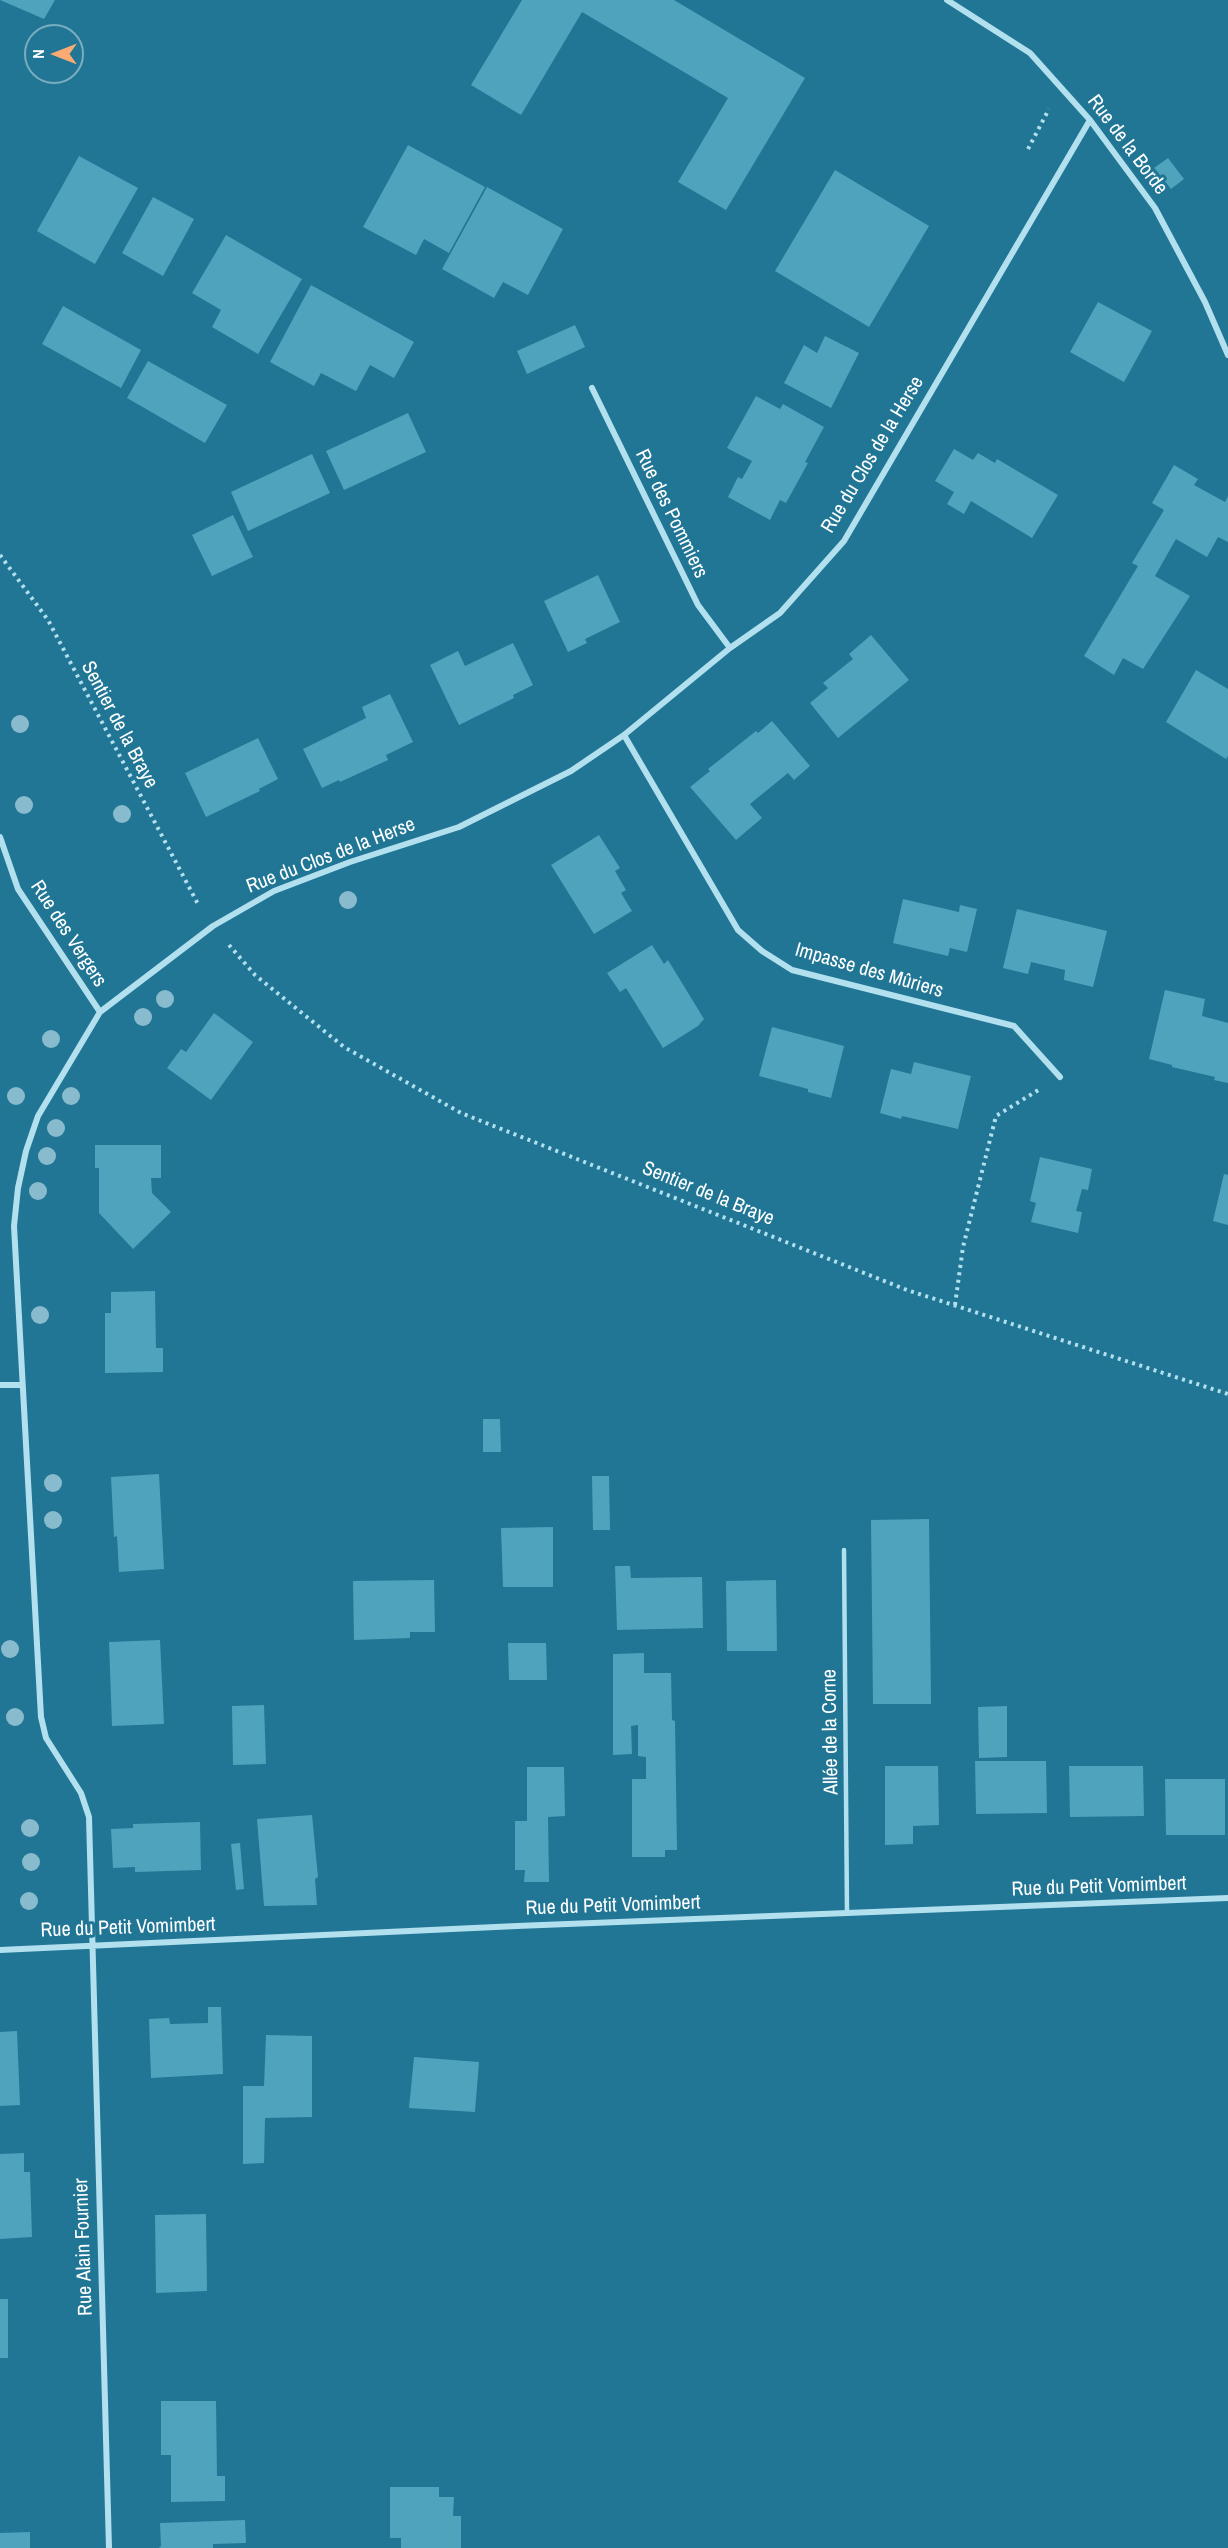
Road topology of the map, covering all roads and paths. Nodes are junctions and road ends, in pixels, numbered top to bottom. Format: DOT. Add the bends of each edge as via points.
graph roads {
  1 [pos="947,0"];
  2 [pos="1052,105"];
  3 [pos="1090,120"];
  4 [pos="1028,149"];
  5 [pos="1228,355"];
  6 [pos="592,388"];
  7 [pos="0,555"];
  8 [pos="730,648"];
  9 [pos="624,735"];
  10 [pos="0,837"];
  11 [pos="204,914"];
  12 [pos="222,937"];
  13 [pos="100,1012"];
  14 [pos="1060,1077"];
  15 [pos="955,1305"];
  16 [pos="0,1385"];
  17 [pos="22,1385"];
  18 [pos="1228,1394"];
  19 [pos="844,1550"];
  20 [pos="1228,1898"];
  21 [pos="848,1913"];
  22 [pos="93,1946"];
  23 [pos="0,1950"];
  24 [pos="109,2548"];
  1 -- 3 [label="street, Rue de la Borde" via="1030,53"];
  2 -- 4 [label="path"];
  3 -- 5 [label="street, Rue de la Borde" via="1155,208"];
  3 -- 8 [label="street, Rue du Clos de la Herse" via="844,541 780,613"];
  6 -- 8 [label="street, Rue des Pommiers" via="698,605"];
  7 -- 11 [label="path, Sentier de la Braye" via="48,621"];
  8 -- 9 [label="street, Rue du Clos de la Herse"];
  9 -- 13 [label="street, Rue du Clos de la Herse" via="571,771 459,827 274,891 213,926"];
  9 -- 14 [label="street, Impasse des Mûriers" via="738,930 762,951 792,970 1014,1026"];
  10 -- 13 [label="street, Rue des Vergers" via="18,889"];
  12 -- 15 [label="path, Sentier de la Braye" via="255,975 344,1047 461,1113 907,1290"];
  13 -- 17 [label="street, Rue du Clos de la Herse" via="38,1116 18,1188 14,1226"];
  14 -- 15 [label="path" via="996,1116 963,1247"];
  15 -- 18 [label="path, Sentier de la Braye"];
  16 -- 17 [label="street"];
  17 -- 22 [label="street, Rue du Clos de la Herse" via="41,1717 46,1738 81,1793 89,1817"];
  19 -- 21 [label="lane, Allée de la Corne"];
  20 -- 21 [label="street, Rue du Petit Vomimbert"];
  21 -- 22 [label="street, Rue du Petit Vomimbert"];
  22 -- 23 [label="street, Rue du Petit Vomimbert"];
  22 -- 24 [label="street, Rue Alain Fournier"];
}
